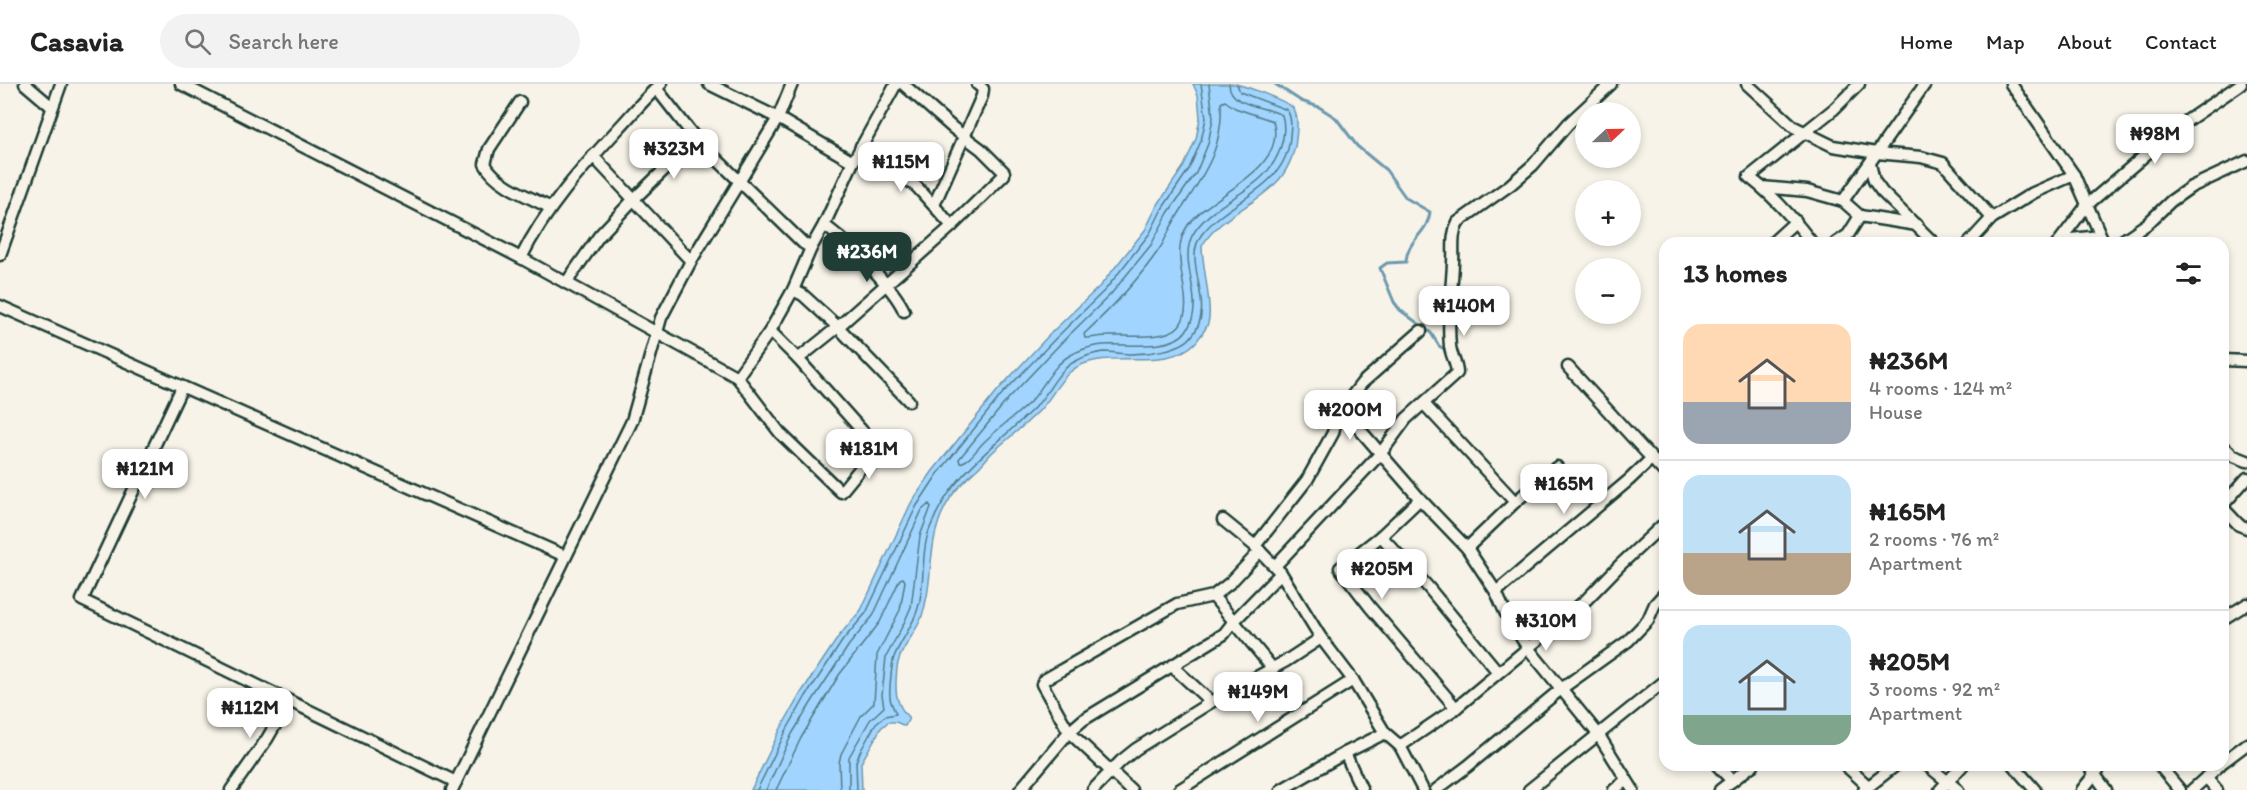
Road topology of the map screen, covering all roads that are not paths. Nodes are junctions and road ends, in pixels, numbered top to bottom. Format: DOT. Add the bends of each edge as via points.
graph roads {
  1 [pos="25,84"];
  2 [pos="62,84"];
  3 [pos="182,84"];
  4 [pos="709,84"];
  5 [pos="792,84"];
  6 [pos="896,84"];
  7 [pos="903,84"];
  8 [pos="977,84"];
  9 [pos="1611,84"];
  10 [pos="1747,84"];
  11 [pos="1858,84"];
  12 [pos="1925,84"];
  13 [pos="2011,84"];
  14 [pos="2241,84"];
  15 [pos="658,86"];
  16 [pos="520,102"];
  17 [pos="52,107"];
  18 [pos="778,118"];
  19 [pos="1803,133"];
  20 [pos="964,135"];
  21 [pos="696,139"];
  22 [pos="861,146"];
  23 [pos="1877,153"];
  24 [pos="593,156"];
  25 [pos="2247,161"];
  26 [pos="853,162"];
  27 [pos="1870,164"];
  28 [pos="2074,175"];
  29 [pos="739,181"];
  30 [pos="1762,187"];
  31 [pos="633,200"];
  32 [pos="1843,201"];
  33 [pos="934,205"];
  34 [pos="2087,205"];
  35 [pos="551,208"];
  36 [pos="1860,216"];
  37 [pos="1992,218"];
  38 [pos="1796,222"];
  39 [pos="824,225"];
  40 [pos="1917,225"];
  41 [pos="952,226"];
  42 [pos="1779,237"];
  43 [pos="1807,237"];
  44 [pos="1845,237"];
  45 [pos="1928,237"];
  46 [pos="1975,237"];
  47 [pos="2063,237"];
  48 [pos="2101,237"];
  49 [pos="2128,237"];
  50 [pos="811,248"];
  51 [pos="0,255"];
  52 [pos="521,258"];
  53 [pos="691,261"];
  54 [pos="566,283"];
  55 [pos="885,285"];
  56 [pos="793,290"];
  57 [pos="0,306"];
  58 [pos="904,311"];
  59 [pos="838,327"];
  60 [pos="770,331"];
  61 [pos="1421,331"];
  62 [pos="658,334"];
  63 [pos="798,359"];
  64 [pos="2229,360"];
  65 [pos="2247,361"];
  66 [pos="1568,367"];
  67 [pos="737,377"];
  68 [pos="182,387"];
  69 [pos="909,401"];
  70 [pos="1424,404"];
  71 [pos="1342,409"];
  72 [pos="2229,451"];
  73 [pos="1381,453"];
  74 [pos="1651,459"];
  75 [pos="2247,462"];
  76 [pos="1557,467"];
  77 [pos="1659,467"];
  78 [pos="2247,478"];
  79 [pos="2229,499"];
  80 [pos="1420,500"];
  81 [pos="1515,502"];
  82 [pos="2229,513"];
  83 [pos="1223,520"];
  84 [pos="2247,528"];
  85 [pos="1659,529"];
  86 [pos="1381,536"];
  87 [pos="1467,548"];
  88 [pos="1258,549"];
  89 [pos="565,556"];
  90 [pos="1278,569"];
  91 [pos="1496,592"];
  92 [pos="1213,596"];
  93 [pos="1659,600"];
  94 [pos="2247,604"];
  95 [pos="2229,615"];
  96 [pos="1234,621"];
  97 [pos="1321,638"];
  98 [pos="1528,648"];
  99 [pos="1173,667"];
  100 [pos="1273,669"];
  101 [pos="1498,672"];
  102 [pos="1353,680"];
  103 [pos="1659,686"];
  104 [pos="1561,689"];
  105 [pos="289,701"];
  106 [pos="1211,702"];
  107 [pos="1455,708"];
  108 [pos="1069,732"];
  109 [pos="1385,733"];
  110 [pos="1598,734"];
  111 [pos="2247,744"];
  112 [pos="1400,746"];
  113 [pos="1344,753"];
  114 [pos="2229,758"];
  115 [pos="1111,771"];
  116 [pos="1723,771"];
  117 [pos="1745,771"];
  118 [pos="1850,771"];
  119 [pos="1888,771"];
  120 [pos="1935,771"];
  121 [pos="1957,771"];
  122 [pos="2019,771"];
  123 [pos="2093,771"];
  124 [pos="2096,771"];
  125 [pos="2164,771"];
  126 [pos="2213,771"];
  127 [pos="2206,777"];
  128 [pos="1626,780"];
  129 [pos="1732,781"];
  130 [pos="1948,781"];
  131 [pos="454,786"];
  132 [pos="1299,786"];
  133 [pos="1866,788"];
  134 [pos="231,790"];
  135 [pos="1020,790"];
  136 [pos="1094,790"];
  137 [pos="1131,790"];
  138 [pos="1179,790"];
  139 [pos="1281,790"];
  140 [pos="1362,790"];
  141 [pos="1423,790"];
  142 [pos="1436,790"];
  143 [pos="1529,790"];
  144 [pos="1614,790"];
  145 [pos="1633,790"];
  146 [pos="1720,790"];
  147 [pos="1940,790"];
  148 [pos="1958,790"];
  149 [pos="2036,790"];
  150 [pos="2082,790"];
  151 [pos="2106,790"];
  152 [pos="2180,790"];
  153 [pos="2192,790"];
  154 [pos="2217,790"];
  1 -- 17 [label="street"];
  2 -- 17 [label="street"];
  3 -- 52 [label="street"];
  4 -- 18 [label="street"];
  5 -- 18 [label="street"];
  6 -- 22 [label="street"];
  7 -- 20 [label="street"];
  8 -- 20 [label="street" via="983,89 982,96"];
  9 -- 70 [label="street" via="1568,124 1533,165 1458,222 1454,230 1449,303 1450,348 1457,373"];
  10 -- 19 [label="street"];
  11 -- 19 [label="street"];
  12 -- 23 [label="street"];
  13 -- 28 [label="street"];
  14 -- 34 [label="street" via="2178,127"];
  15 -- 21 [label="street"];
  15 -- 24 [label="street"];
  16 -- 35 [label="street" via="489,149 485,164 489,173 501,181"];
  17 -- 51 [label="street"];
  18 -- 26 [label="street"];
  18 -- 29 [label="street"];
  19 -- 23 [label="street" via="1833,146"];
  19 -- 30 [label="street" via="1749,177"];
  20 -- 33 [label="street"];
  20 -- 41 [label="street" via="1004,175"];
  21 -- 29 [label="street"];
  21 -- 31 [label="street"];
  22 -- 26 [label="street"];
  22 -- 33 [label="street"];
  23 -- 27 [label="street"];
  23 -- 37 [label="street" via="1942,163"];
  24 -- 31 [label="street"];
  24 -- 35 [label="street"];
  25 -- 49 [label="street" via="2191,187"];
  26 -- 39 [label="street"];
  27 -- 32 [label="street"];
  27 -- 40 [label="street" via="1874,181 1882,192"];
  28 -- 34 [label="street"];
  28 -- 37 [label="street" via="2033,193"];
  29 -- 50 [label="street"];
  29 -- 53 [label="street"];
  30 -- 32 [label="street" via="1807,191"];
  30 -- 38 [label="street"];
  31 -- 53 [label="street"];
  31 -- 54 [label="street" via="599,236"];
  32 -- 36 [label="street"];
  33 -- 41 [label="street"];
  34 -- 47 [label="street"];
  34 -- 48 [label="street"];
  35 -- 52 [label="street"];
  36 -- 40 [label="street"];
  36 -- 44 [label="street"];
  37 -- 46 [label="street"];
  38 -- 42 [label="street"];
  38 -- 43 [label="street"];
  39 -- 50 [label="street"];
  39 -- 55 [label="street" via="843,239"];
  40 -- 45 [label="street"];
  41 -- 55 [label="street"];
  50 -- 56 [label="street"];
  52 -- 54 [label="street"];
  53 -- 62 [label="street"];
  54 -- 62 [label="street"];
  55 -- 58 [label="street"];
  55 -- 59 [label="street"];
  56 -- 59 [label="street"];
  56 -- 60 [label="street"];
  57 -- 68 [label="street"];
  59 -- 63 [label="street"];
  59 -- 69 [label="street"];
  60 -- 63 [label="street"];
  60 -- 67 [label="street"];
  61 -- 71 [label="street" via="1362,383"];
  62 -- 67 [label="street"];
  62 -- 89 [label="street" via="632,421"];
  63 -- 67 [label="street" via="874,447 841,492 780,433"];
  64 -- 65 [label="street"];
  66 -- 74 [label="street"];
  68 -- 89 [label="street"];
  68 -- 105 [label="street" via="82,600"];
  70 -- 73 [label="street" via="1406,419"];
  70 -- 81 [label="street"];
  71 -- 73 [label="street"];
  71 -- 88 [label="street" via="1307,480"];
  72 -- 75 [label="street"];
  73 -- 80 [label="street"];
  73 -- 90 [label="street"];
  74 -- 77 [label="street"];
  74 -- 91 [label="street"];
  76 -- 81 [label="street"];
  78 -- 79 [label="street"];
  80 -- 86 [label="street"];
  80 -- 87 [label="street"];
  81 -- 87 [label="street"];
  82 -- 84 [label="street"];
  83 -- 88 [label="street"];
  85 -- 98 [label="street" via="1586,600"];
  86 -- 101 [label="street"];
  86 -- 107 [label="street" via="1340,567"];
  87 -- 91 [label="street"];
  88 -- 90 [label="street"];
  88 -- 92 [label="street" via="1231,582"];
  89 -- 131 [label="street"];
  90 -- 96 [label="street"];
  90 -- 97 [label="street"];
  91 -- 98 [label="street"];
  92 -- 96 [label="street"];
  92 -- 108 [label="street" via="1177,604 1044,680 1042,684"];
  93 -- 104 [label="street" via="1648,620 1628,641"];
  94 -- 95 [label="street"];
  96 -- 99 [label="street" via="1224,634"];
  96 -- 100 [label="street"];
  97 -- 100 [label="street"];
  97 -- 102 [label="street"];
  98 -- 101 [label="street"];
  98 -- 104 [label="street"];
  99 -- 106 [label="street"];
  99 -- 108 [label="street"];
  100 -- 106 [label="street"];
  101 -- 107 [label="street"];
  102 -- 109 [label="street"];
  102 -- 138 [label="street"];
  103 -- 110 [label="street"];
  104 -- 110 [label="street"];
  104 -- 142 [label="street"];
  105 -- 131 [label="street"];
  105 -- 134 [label="street"];
  106 -- 115 [label="street" via="1136,749"];
  107 -- 112 [label="street"];
  108 -- 115 [label="street"];
  108 -- 135 [label="street"];
  109 -- 112 [label="street"];
  109 -- 113 [label="street"];
  110 -- 128 [label="street"];
  110 -- 143 [label="street"];
  111 -- 114 [label="street"];
  112 -- 141 [label="street"];
  113 -- 132 [label="street"];
  113 -- 140 [label="street"];
  115 -- 136 [label="street"];
  115 -- 137 [label="street"];
  116 -- 129 [label="street"];
  117 -- 129 [label="street"];
  118 -- 133 [label="street"];
  119 -- 133 [label="street"];
  120 -- 130 [label="street"];
  121 -- 130 [label="street"];
  122 -- 149 [label="street"];
  123 -- 150 [label="street"];
  124 -- 151 [label="street"];
  125 -- 152 [label="street"];
  126 -- 127 [label="street"];
  127 -- 153 [label="street"];
  127 -- 154 [label="street"];
  128 -- 144 [label="street"];
  128 -- 145 [label="street"];
  129 -- 146 [label="street"];
  130 -- 147 [label="street"];
  130 -- 148 [label="street"];
  132 -- 139 [label="street"];
}
